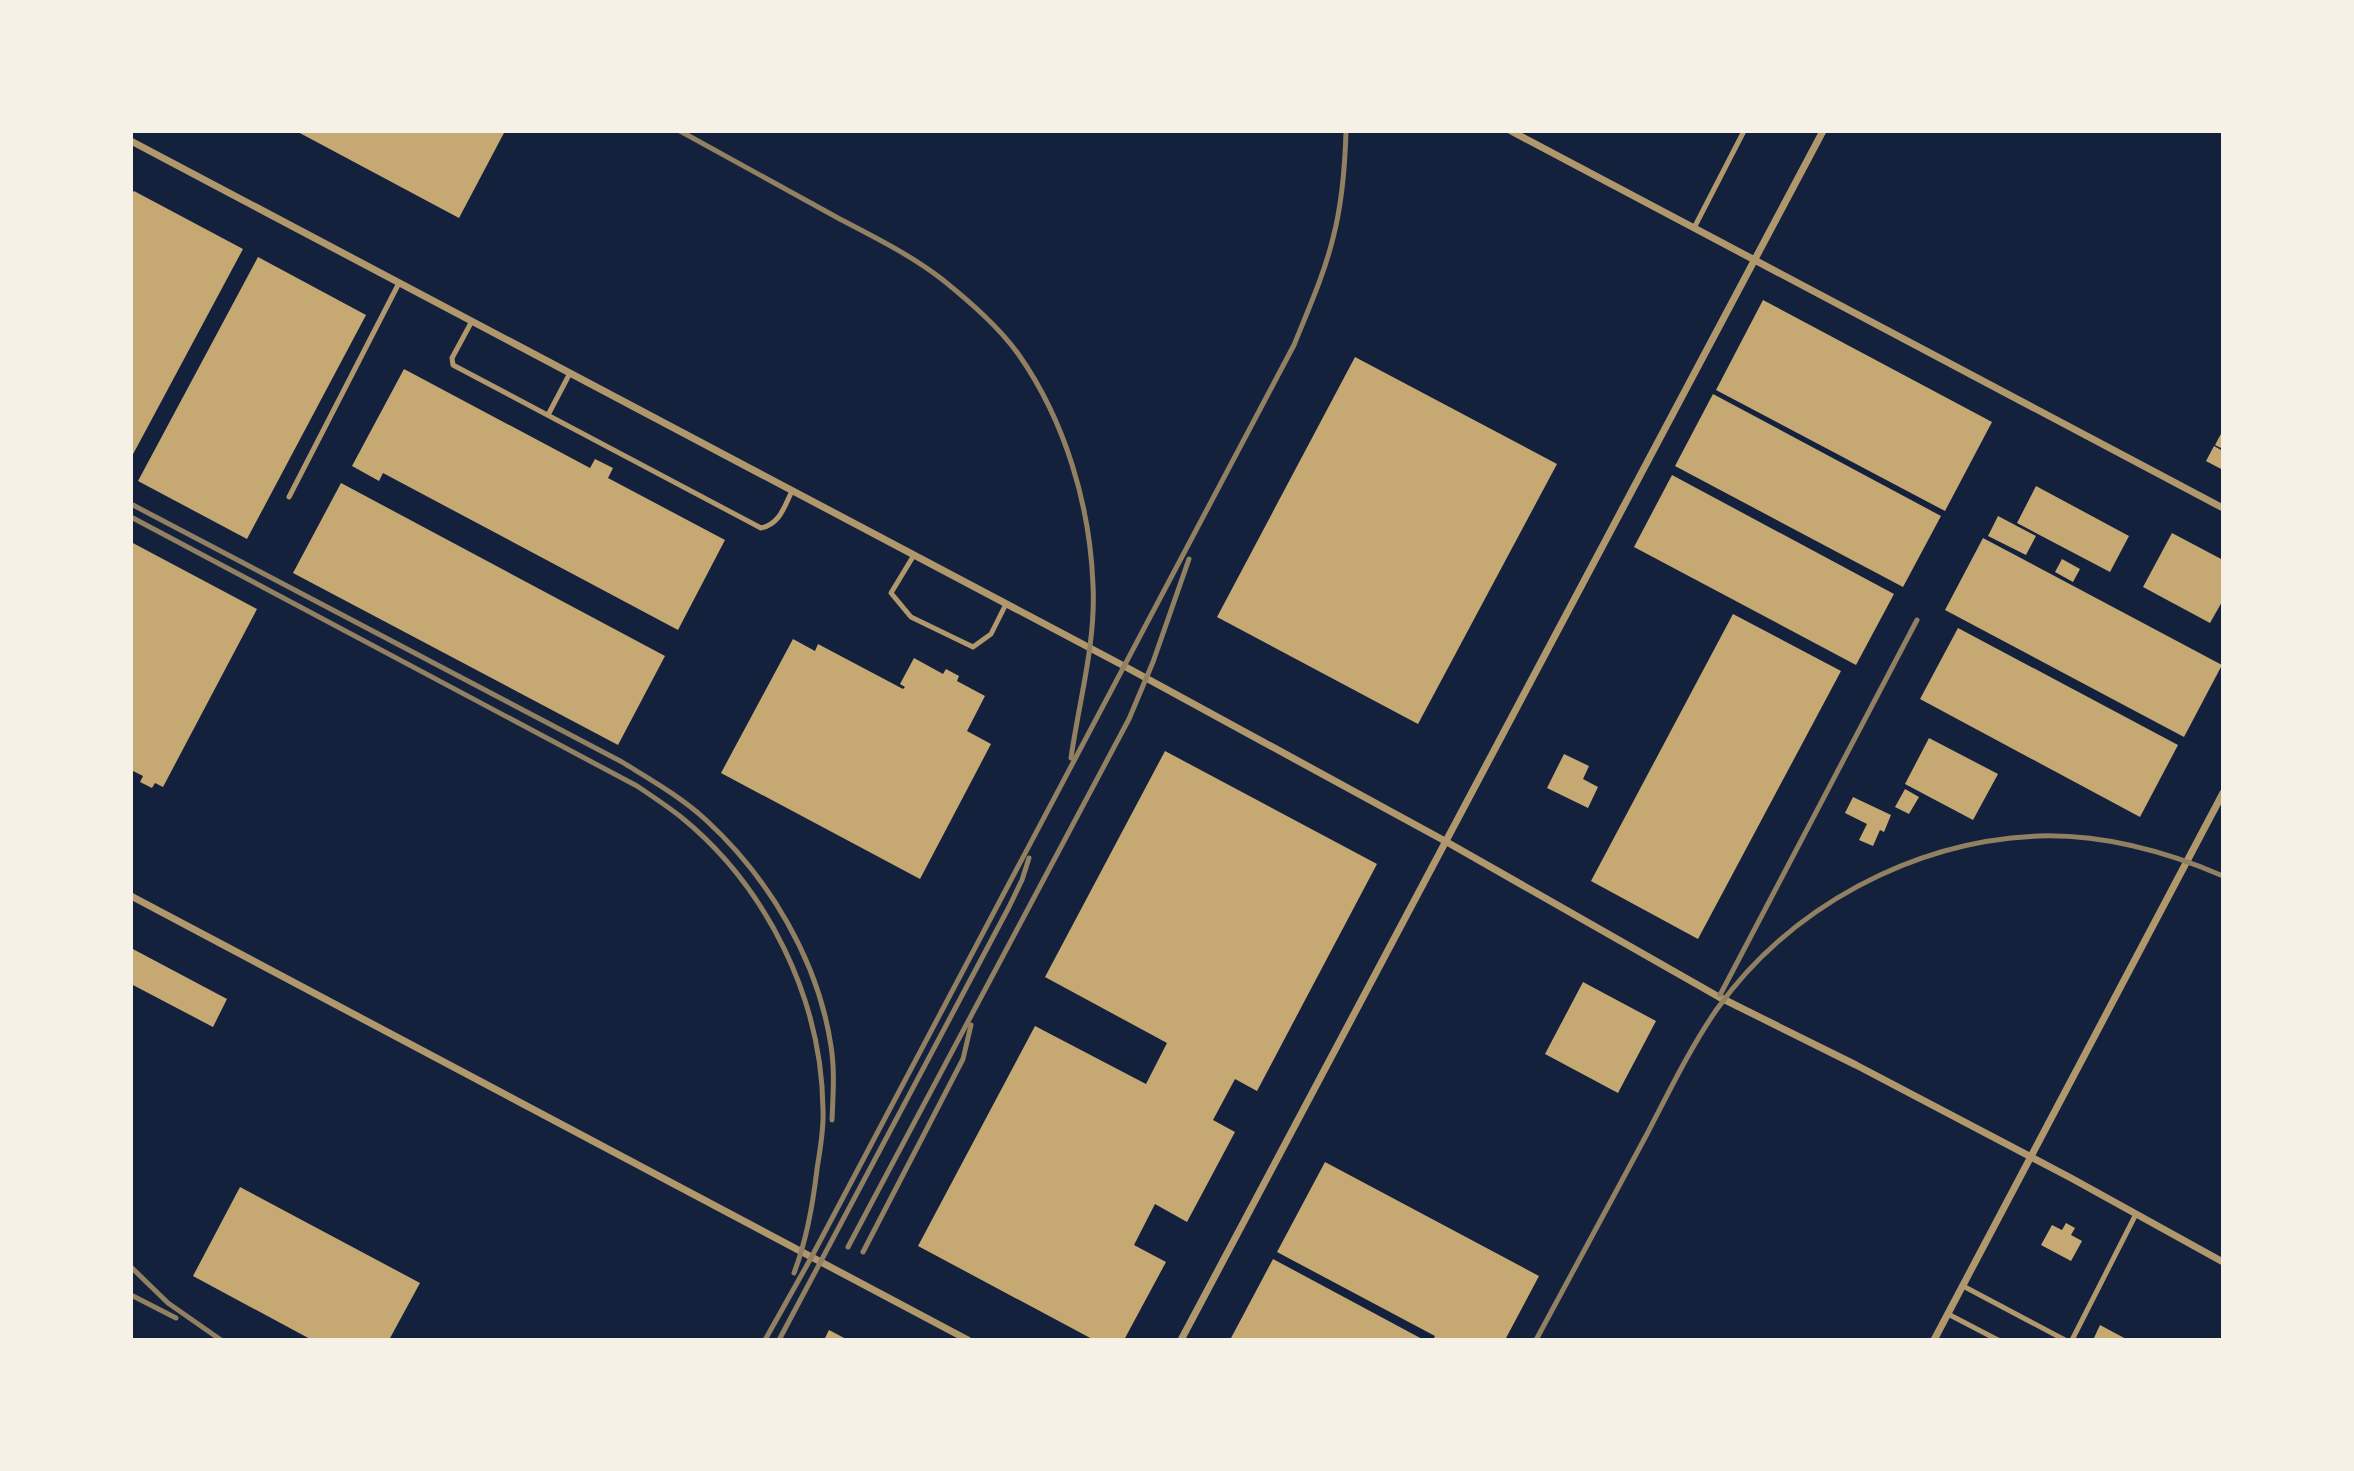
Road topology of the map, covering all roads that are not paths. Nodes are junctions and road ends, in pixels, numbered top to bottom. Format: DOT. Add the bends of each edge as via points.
graph roads {
  1 [pos="1511,131"];
  2 [pos="1744,131"];
  3 [pos="1823,131"];
  4 [pos="131,141"];
  5 [pos="1694,228"];
  6 [pos="1754,260"];
  7 [pos="399,283"];
  8 [pos="472,321"];
  9 [pos="570,373"];
  10 [pos="548,415"];
  11 [pos="793,491"];
  12 [pos="289,497"];
  13 [pos="2223,508"];
  14 [pos="914,555"];
  15 [pos="1006,604"];
  16 [pos="2223,793"];
  17 [pos="1444,841"];
  18 [pos="131,896"];
  19 [pos="2030,1157"];
  20 [pos="2136,1214"];
  21 [pos="2223,1262"];
  22 [pos="1963,1286"];
  23 [pos="1948,1314"];
  24 [pos="968,1340"];
  25 [pos="1181,1340"];
  26 [pos="1934,1340"];
  27 [pos="1998,1340"];
  28 [pos="2065,1340"];
  29 [pos="2072,1340"];
  1 -- 5 [label="street"];
  2 -- 5 [label="lane"];
  3 -- 6 [label="street"];
  4 -- 7 [label="street"];
  5 -- 6 [label="street"];
  6 -- 13 [label="street"];
  6 -- 17 [label="street"];
  7 -- 8 [label="street"];
  7 -- 12 [label="lane"];
  8 -- 9 [label="street"];
  8 -- 10 [label="lane" via="452,358 453,365"];
  9 -- 10 [label="lane"];
  9 -- 11 [label="street"];
  10 -- 11 [label="lane" via="761,528 772,526"];
  11 -- 14 [label="street"];
  14 -- 15 [label="street"];
  14 -- 15 [label="lane" via="891,593 911,617 973,647 991,634"];
  15 -- 17 [label="street"];
  16 -- 19 [label="street"];
  17 -- 19 [label="street" via="1719,997"];
  17 -- 25 [label="street"];
  18 -- 24 [label="street"];
  19 -- 20 [label="street"];
  19 -- 22 [label="street"];
  20 -- 21 [label="street"];
  20 -- 29 [label="lane"];
  22 -- 23 [label="street"];
  22 -- 28 [label="lane"];
  23 -- 26 [label="street"];
  23 -- 27 [label="lane"];
}
